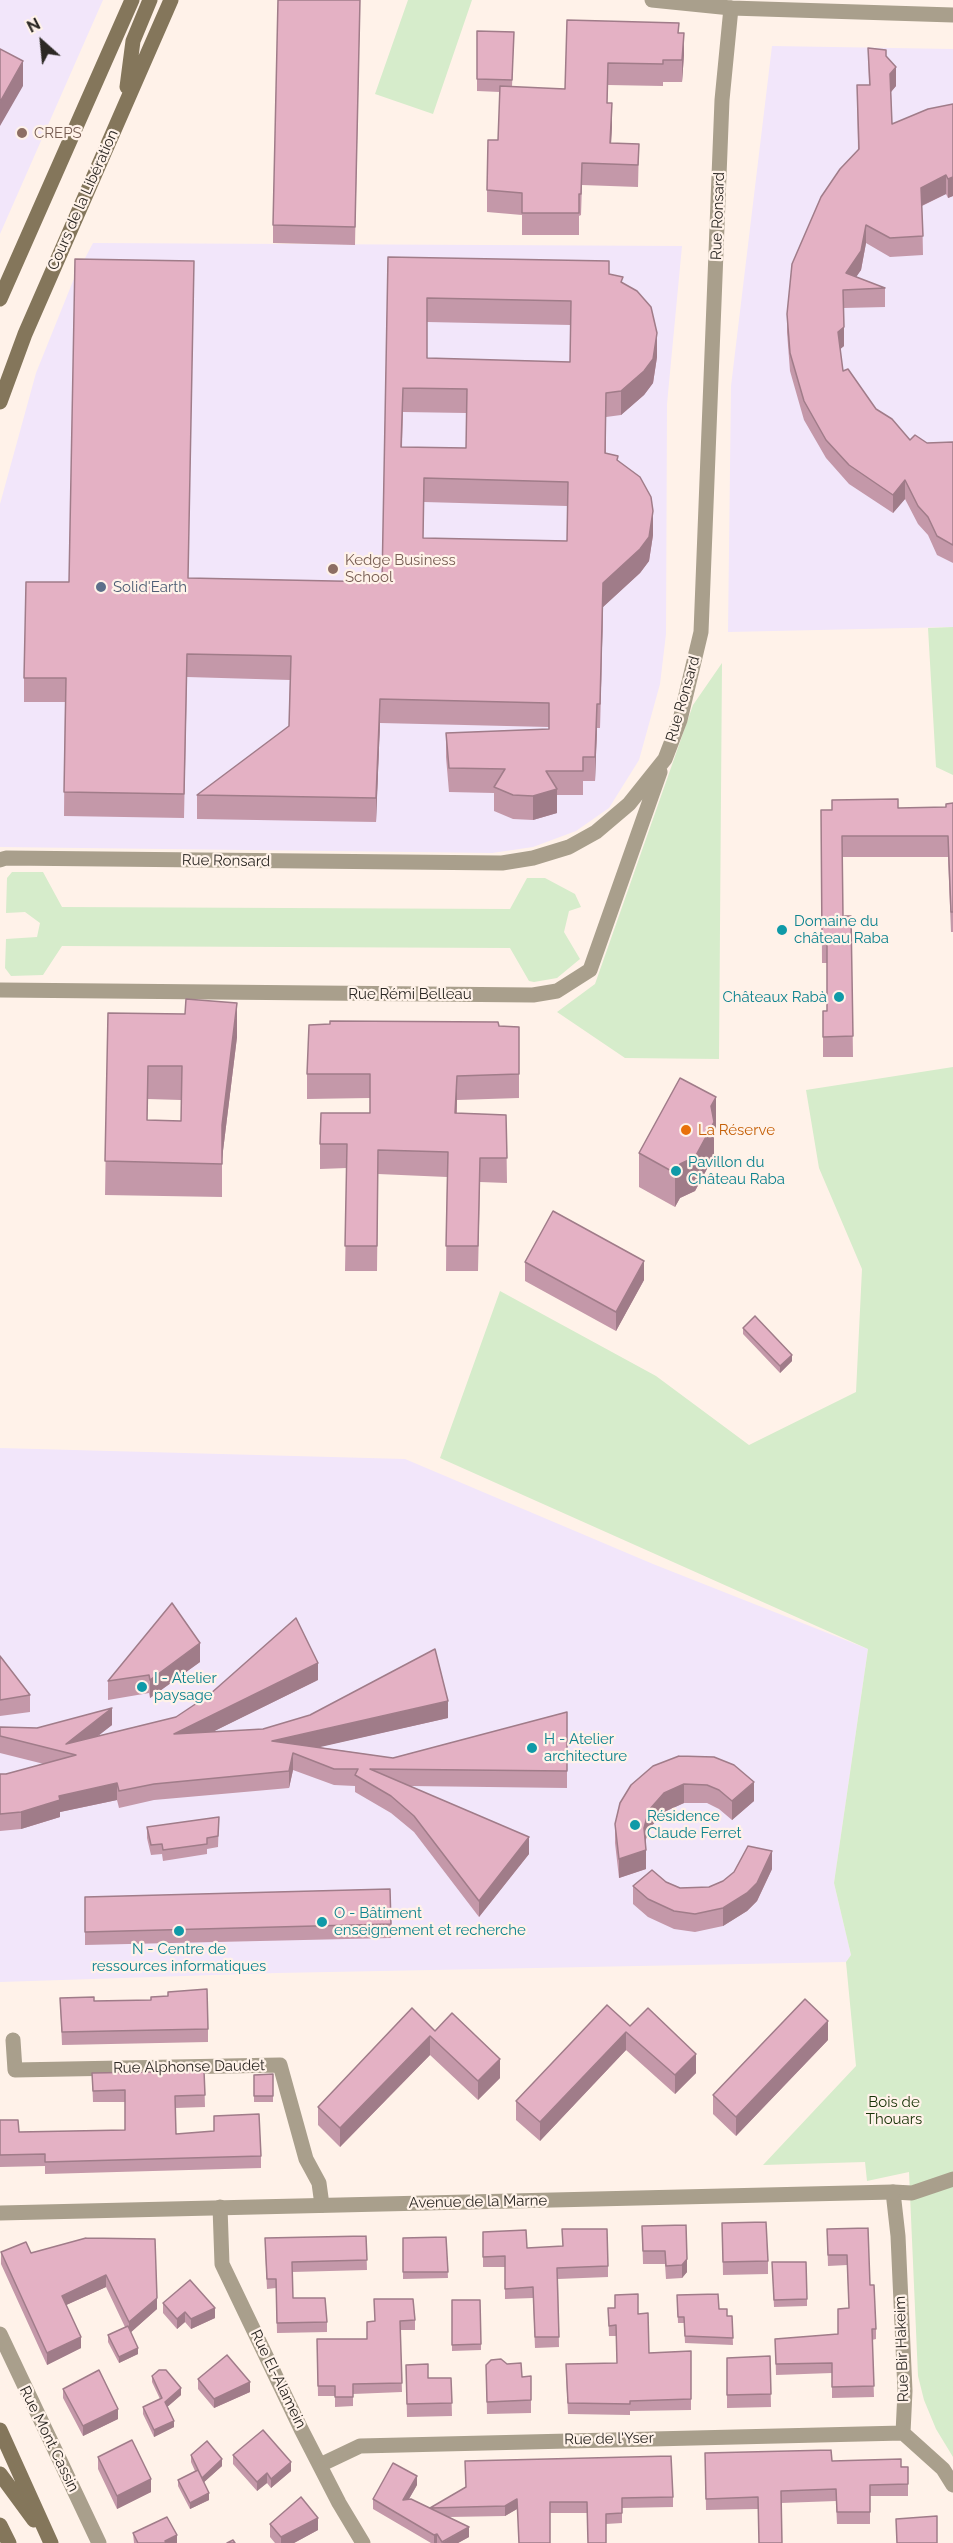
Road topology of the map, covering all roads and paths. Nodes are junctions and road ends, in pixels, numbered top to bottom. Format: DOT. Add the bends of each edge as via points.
graph roads {
  1 [pos="132,0"];
  2 [pos="150,0"];
  3 [pos="171,0"];
  4 [pos="652,0"];
  5 [pos="731,8"];
  6 [pos="953,15"];
  7 [pos="124,105"];
  8 [pos="0,299"];
  9 [pos="0,402"];
  10 [pos="665,759"];
  11 [pos="0,860"];
  12 [pos="0,990"];
  13 [pos="13,2040"];
  14 [pos="953,2179"];
  15 [pos="893,2192"];
  16 [pos="322,2205"];
  17 [pos="220,2207"];
  18 [pos="0,2214"];
  19 [pos="0,2334"];
  20 [pos="0,2430"];
  21 [pos="903,2433"];
  22 [pos="320,2465"];
  23 [pos="0,2474"];
  24 [pos="953,2486"];
  25 [pos="0,2525"];
  26 [pos="50,2541"];
  27 [pos="9,2543"];
  28 [pos="99,2543"];
  29 [pos="363,2543"];
  1 -- 8 [label="main road"];
  2 -- 7 [label="main road" via="133,41"];
  3 -- 7 [label="main road, Cours de la Libération"];
  4 -- 5 [label="street"];
  5 -- 6 [label="street"];
  5 -- 10 [label="street, Rue Ronsard" via="722,100 701,632 680,720"];
  7 -- 9 [label="main road, Cours de la Libération" via="25,334"];
  10 -- 11 [label="street, Rue Ronsard" via="629,804 596,832 569,847 502,863"];
  10 -- 12 [label="street, Rue Rémi Belleau" via="590,970 557,991 532,995"];
  13 -- 16 [label="street, Rue Alphonse Daudet" via="15,2070 280,2065 306,2159 319,2183"];
  14 -- 15 [label="street, Avenue de la Marne" via="926,2189"];
  15 -- 16 [label="street, Avenue de la Marne"];
  15 -- 21 [label="street, Rue Bir Hakeim" via="904,2355"];
  16 -- 17 [label="street, Avenue de la Marne"];
  17 -- 18 [label="street, Avenue de la Marne"];
  17 -- 22 [label="street, Rue El-Alamein" via="222,2264"];
  19 -- 28 [label="street, Rue Mont Cassin"];
  20 -- 26 [label="main road"];
  21 -- 22 [label="street, Rue de l'Yser" via="360,2446"];
  21 -- 24 [label="street" via="943,2469"];
  22 -- 29 [label="street, Rue El-Alamein"];
  23 -- 26 [label="main road"];
  25 -- 27 [label="main road"];
}
